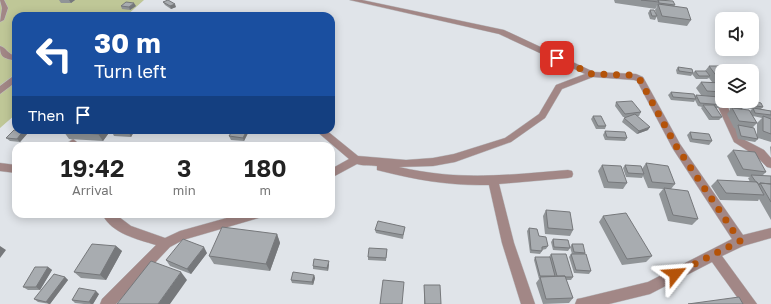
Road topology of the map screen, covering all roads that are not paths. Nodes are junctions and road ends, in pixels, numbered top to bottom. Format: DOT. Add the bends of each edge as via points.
graph roads {
  1 [pos="1,0"];
  2 [pos="353,0"];
  3 [pos="0,20"];
  4 [pos="0,48"];
  5 [pos="12,58"];
  6 [pos="592,74"];
  7 [pos="12,80"];
  8 [pos="0,91"];
  9 [pos="723,108"];
  10 [pos="325,134"];
  11 [pos="334,142"];
  12 [pos="335,142"];
  13 [pos="356,160"];
  14 [pos="771,164"];
  15 [pos="0,166"];
  16 [pos="12,168"];
  17 [pos="335,172"];
  18 [pos="568,174"];
  19 [pos="493,180"];
  20 [pos="111,218"];
  21 [pos="244,218"];
  22 [pos="771,233"];
  23 [pos="740,241"];
  24 [pos="166,243"];
  25 [pos="713,254"];
  26 [pos="107,304"];
  27 [pos="528,304"];
  28 [pos="582,304"];
  29 [pos="750,304"];
  1 -- 3 [label="street" via="5,8"];
  2 -- 6 [label="street" via="501,32"];
  4 -- 5 [label="street" via="6,56"];
  6 -- 13 [label="street" via="559,87 542,116 508,140 455,158 433,162 406,164"];
  6 -- 23 [label="street" via="629,75 640,80 676,146"];
  7 -- 8 [label="street"];
  9 -- 14 [label="street" via="737,140 760,153"];
  10 -- 11 [label="street"];
  12 -- 13 [label="street"];
  13 -- 17 [label="street"];
  13 -- 19 [label="street" via="447,180"];
  15 -- 16 [label="street"];
  18 -- 19 [label="street"];
  19 -- 27 [label="street" via="508,246"];
  20 -- 24 [label="street" via="124,229"];
  21 -- 24 [label="street" via="180,236"];
  22 -- 23 [label="street"];
  23 -- 25 [label="street"];
  24 -- 26 [label="street"];
  25 -- 28 [label="street" via="650,288"];
  25 -- 29 [label="street"];
}
